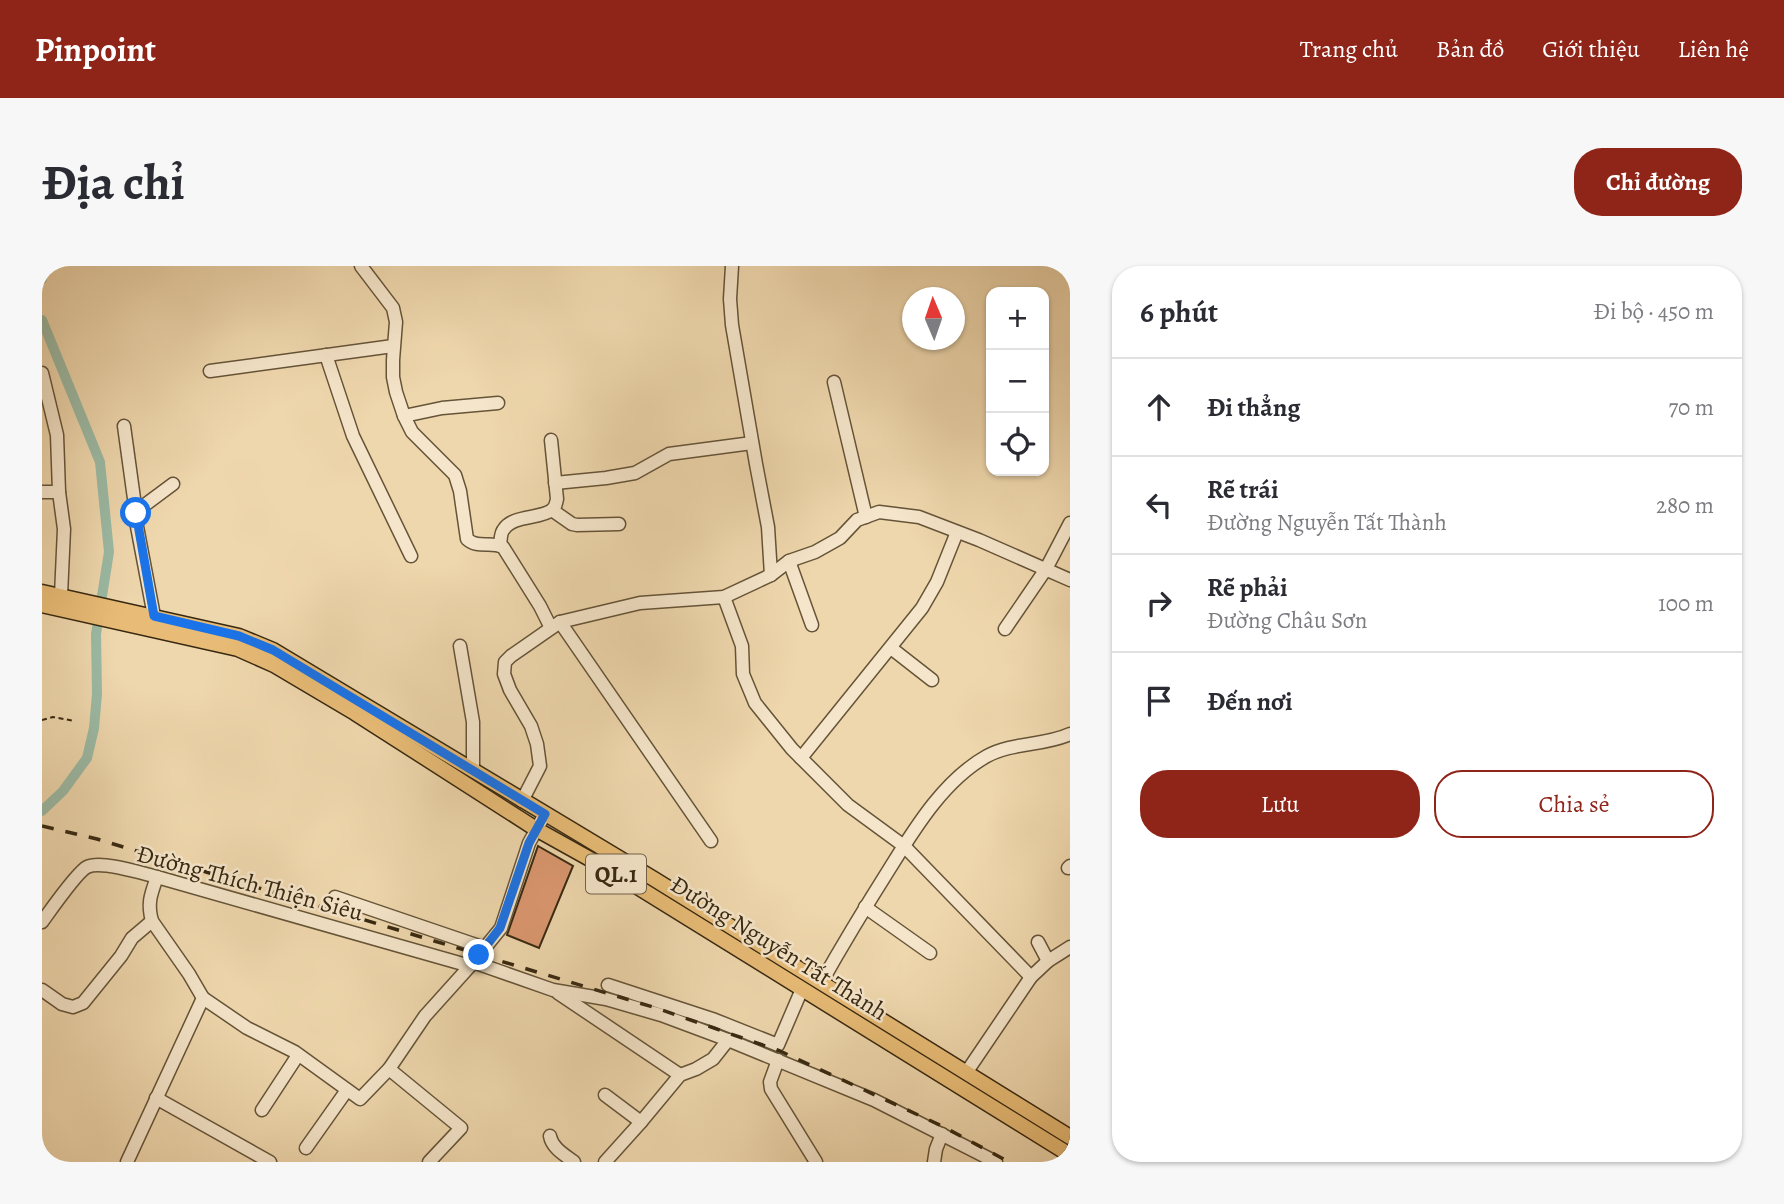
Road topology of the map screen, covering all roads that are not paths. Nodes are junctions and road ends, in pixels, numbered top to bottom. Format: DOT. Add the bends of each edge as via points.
graph roads {
  1 [pos="361,266"];
  2 [pos="733,266"];
  3 [pos="393,346"];
  4 [pos="326,355"];
  5 [pos="210,371"];
  6 [pos="42,373"];
  7 [pos="834,382"];
  8 [pos="498,403"];
  9 [pos="47,411"];
  10 [pos="404,415"];
  11 [pos="124,426"];
  12 [pos="551,440"];
  13 [pos="747,444"];
  14 [pos="555,483"];
  15 [pos="173,484"];
  16 [pos="42,492"];
  17 [pos="59,492"];
  18 [pos="552,510"];
  19 [pos="136,513"];
  20 [pos="866,517"];
  21 [pos="619,523"];
  22 [pos="1070,523"];
  23 [pos="957,532"];
  24 [pos="500,546"];
  25 [pos="411,556"];
  26 [pos="789,561"];
  27 [pos="1046,569"];
  28 [pos="771,575"];
  29 [pos="1070,580"];
  30 [pos="42,592"];
  31 [pos="61,595"];
  32 [pos="724,597"];
  33 [pos="42,605"];
  34 [pos="83,606"];
  35 [pos="149,620"];
  36 [pos="556,625"];
  37 [pos="812,625"];
  38 [pos="1005,629"];
  39 [pos="460,646"];
  40 [pos="891,648"];
  41 [pos="932,680"];
  42 [pos="1070,734"];
  43 [pos="801,758"];
  44 [pos="473,771"];
  45 [pos="522,801"];
  46 [pos="545,814"];
  47 [pos="536,829"];
  48 [pos="711,841"];
  49 [pos="904,846"];
  50 [pos="157,877"];
  51 [pos="335,897"];
  52 [pos="865,907"];
  53 [pos="152,921"];
  54 [pos="42,922"];
  55 [pos="1038,942"];
  56 [pos="1070,947"];
  57 [pos="485,948"];
  58 [pos="930,953"];
  59 [pos="1048,961"];
  60 [pos="471,964"];
  61 [pos="1031,977"];
  62 [pos="821,983"];
  63 [pos="608,985"];
  64 [pos="802,989"];
  65 [pos="42,990"];
  66 [pos="553,990"];
  67 [pos="203,998"];
  68 [pos="728,1040"];
  69 [pos="298,1055"];
  70 [pos="778,1060"];
  71 [pos="389,1069"];
  72 [pos="967,1073"];
  73 [pos="680,1075"];
  74 [pos="347,1090"];
  75 [pos="605,1095"];
  76 [pos="156,1098"];
  77 [pos="262,1110"];
  78 [pos="641,1122"];
  79 [pos="942,1134"];
  80 [pos="550,1136"];
  81 [pos="1070,1137"];
  82 [pos="306,1149"];
  83 [pos="1070,1155"];
  84 [pos="127,1162"];
  85 [pos="270,1162"];
  86 [pos="429,1162"];
  87 [pos="574,1162"];
  88 [pos="605,1162"];
  89 [pos="816,1162"];
  90 [pos="934,1162"];
  91 [pos="996,1162"];
  1 -- 3 [label="street" via="393,308"];
  2 -- 13 [label="street" via="732,325"];
  3 -- 4 [label="street"];
  3 -- 10 [label="street" via="394,384"];
  4 -- 5 [label="street"];
  4 -- 25 [label="street" via="354,436"];
  6 -- 9 [label="street"];
  7 -- 20 [label="street"];
  8 -- 10 [label="street"];
  9 -- 17 [label="street" via="57,435"];
  10 -- 24 [label="street" via="417,438 454,475 467,539 478,545"];
  11 -- 19 [label="street"];
  12 -- 14 [label="street"];
  13 -- 14 [label="street" via="663,456 635,473"];
  13 -- 28 [label="street" via="768,527"];
  14 -- 18 [label="street" via="557,499"];
  15 -- 19 [label="street"];
  16 -- 17 [label="street"];
  17 -- 31 [label="street" via="64,529"];
  18 -- 21 [label="street" via="577,526"];
  18 -- 24 [label="street" via="505,527"];
  19 -- 35 [label="street"];
  20 -- 23 [label="street" via="879,512 919,517"];
  20 -- 26 [label="street" via="840,538"];
  22 -- 27 [label="street"];
  23 -- 27 [label="street"];
  23 -- 40 [label="street" via="930,595"];
  24 -- 36 [label="street"];
  26 -- 28 [label="street"];
  26 -- 37 [label="street"];
  27 -- 29 [label="street"];
  27 -- 38 [label="street"];
  28 -- 32 [label="street"];
  30 -- 31 [label="main road, Đường Nguyễn Tất Thành / QL.1"];
  31 -- 34 [label="main road, Đường Nguyễn Tất Thành / QL.1"];
  32 -- 36 [label="street" via="640,603"];
  32 -- 43 [label="street" via="743,646 743,674 755,703"];
  33 -- 34 [label="main road, Đường Nguyễn Tất Thành / QL.1"];
  34 -- 35 [label="main road, Đường Nguyễn Tất Thành / QL.1"];
  35 -- 44 [label="main road, Đường Nguyễn Tất Thành / QL.1" via="239,636 273,650"];
  35 -- 47 [label="main road, Đường Nguyễn Tất Thành / QL.1" via="274,665"];
  36 -- 45 [label="street" via="505,662 509,690 531,726 540,766"];
  36 -- 48 [label="street"];
  39 -- 44 [label="street" via="473,722"];
  40 -- 41 [label="street"];
  40 -- 43 [label="street"];
  42 -- 49 [label="street" via="1001,750 976,763 940,798"];
  43 -- 49 [label="street" via="848,805"];
  44 -- 45 [label="main road, Đường Nguyễn Tất Thành / QL.1"];
  45 -- 46 [label="main road, Đường Nguyễn Tất Thành / QL.1"];
  46 -- 47 [label="street"];
  46 -- 62 [label="main road, Đường Nguyễn Tất Thành / QL.1"];
  47 -- 57 [label="street" via="500,928"];
  47 -- 64 [label="main road, Đường Nguyễn Tất Thành / QL.1"];
  49 -- 52 [label="street"];
  49 -- 61 [label="street"];
  50 -- 53 [label="street" via="149,901"];
  50 -- 54 [label="street, Đường Thích Thiện Siêu" via="106,866 86,867"];
  50 -- 60 [label="street, Đường Thích Thiện Siêu"];
  51 -- 57 [label="street"];
  52 -- 58 [label="street"];
  52 -- 62 [label="street"];
  53 -- 65 [label="street" via="132,938 83,1003 73,1007 62,1004"];
  53 -- 67 [label="street"];
  55 -- 59 [label="street"];
  56 -- 59 [label="street"];
  57 -- 60 [label="street"];
  59 -- 61 [label="street"];
  60 -- 66 [label="street, Đường Thích Thiện Siêu"];
  60 -- 71 [label="street" via="425,1016"];
  61 -- 72 [label="street"];
  62 -- 72 [label="main road, Đường Nguyễn Tất Thành / QL.1"];
  63 -- 64 [label="street" via="778,1045"];
  64 -- 83 [label="main road, Đường Nguyễn Tất Thành / QL.1"];
  66 -- 68 [label="street" via="606,999"];
  66 -- 73 [label="street"];
  67 -- 69 [label="street"];
  67 -- 76 [label="street"];
  68 -- 70 [label="street"];
  68 -- 73 [label="street" via="713,1059"];
  69 -- 74 [label="street"];
  69 -- 77 [label="street"];
  70 -- 79 [label="street"];
  70 -- 89 [label="street" via="771,1088"];
  71 -- 74 [label="street" via="360,1099"];
  71 -- 86 [label="street" via="461,1128"];
  72 -- 81 [label="main road, Đường Nguyễn Tất Thành / QL.1"];
  73 -- 78 [label="street"];
  74 -- 82 [label="street"];
  75 -- 78 [label="street"];
  76 -- 84 [label="street"];
  76 -- 85 [label="street"];
  78 -- 88 [label="street"];
  79 -- 90 [label="street"];
  79 -- 91 [label="street"];
  80 -- 87 [label="street"];
}
